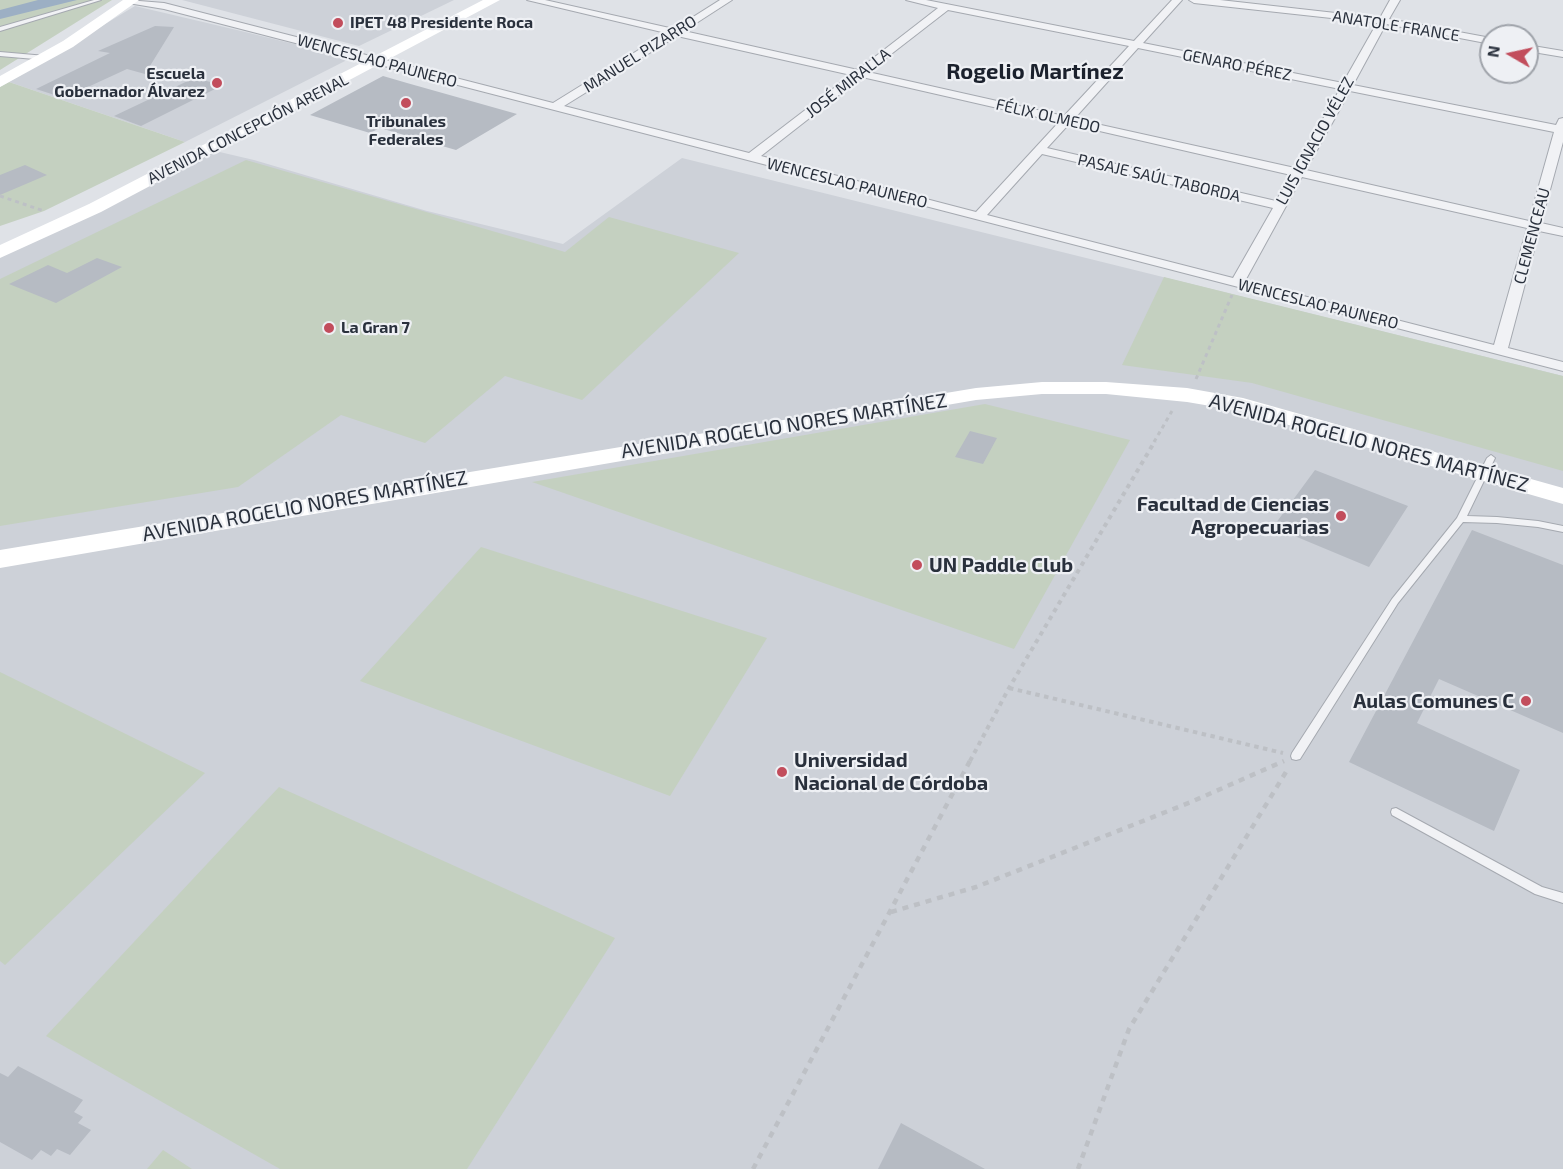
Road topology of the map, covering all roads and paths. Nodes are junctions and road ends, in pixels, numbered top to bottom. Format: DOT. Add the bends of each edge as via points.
graph roads {
  1 [pos="99,0"];
  2 [pos="131,0"];
  3 [pos="483,0"];
  4 [pos="493,0"];
  5 [pos="532,0"];
  6 [pos="727,0"];
  7 [pos="911,0"];
  8 [pos="1177,0"];
  9 [pos="1194,0"];
  10 [pos="1395,0"];
  11 [pos="946,7"];
  12 [pos="1384,21"];
  13 [pos="0,29"];
  14 [pos="675,32"];
  15 [pos="1479,39"];
  16 [pos="1136,45"];
  17 [pos="1539,50"];
  18 [pos="0,54"];
  19 [pos="1563,54"];
  20 [pos="46,58"];
  21 [pos="373,61"];
  22 [pos="860,74"];
  23 [pos="0,82"];
  24 [pos="1345,87"];
  25 [pos="553,108"];
  26 [pos="1067,120"];
  27 [pos="1562,127"];
  28 [pos="1039,150"];
  29 [pos="751,158"];
  30 [pos="1298,172"];
  31 [pos="0,196"];
  32 [pos="1280,206"];
  33 [pos="44,211"];
  34 [pos="978,217"];
  35 [pos="1534,226"];
  36 [pos="1563,232"];
  37 [pos="0,246"];
  38 [pos="0,252"];
  39 [pos="1237,284"];
  40 [pos="1500,351"];
  41 [pos="1563,367"];
  42 [pos="1190,390"];
  43 [pos="1487,466"];
  44 [pos="1563,478"];
  45 [pos="1563,496"];
  46 [pos="1461,519"];
  47 [pos="1563,530"];
  48 [pos="0,544"];
  49 [pos="0,559"];
  50 [pos="1010,688"];
  51 [pos="1296,756"];
  52 [pos="1396,812"];
  53 [pos="1563,898"];
  54 [pos="890,912"];
  55 [pos="753,1169"];
  56 [pos="1078,1169"];
  1 -- 13 [label="lane"];
  2 -- 20 [label="main road"];
  2 -- 21 [label="street, WENCESLAO PAUNERO"];
  3 -- 21 [label="main road, AVENIDA CONCEPCIÓN ARENAL"];
  4 -- 21 [label="main road, AVENIDA CONCEPCIÓN ARENAL"];
  5 -- 14 [label="street, FÉLIX OLMEDO"];
  6 -- 14 [label="street, MANUEL PIZARRO"];
  7 -- 11 [label="street, GENARO PÉREZ"];
  8 -- 16 [label="street"];
  9 -- 12 [label="street, ANATOLE FRANCE"];
  10 -- 12 [label="street, LUIS IGNACIO VÉLEZ"];
  11 -- 16 [label="street, GENARO PÉREZ"];
  11 -- 22 [label="street, JOSÉ MIRALLA"];
  12 -- 15 [label="street, ANATOLE FRANCE"];
  12 -- 24 [label="street, LUIS IGNACIO VÉLEZ"];
  14 -- 22 [label="street, FÉLIX OLMEDO"];
  14 -- 25 [label="street, MANUEL PIZARRO"];
  16 -- 24 [label="street, GENARO PÉREZ"];
  16 -- 26 [label="street"];
  17 -- 19 [label="street"];
  18 -- 20 [label="lane"];
  20 -- 23 [label="main road"];
  21 -- 25 [label="street, WENCESLAO PAUNERO"];
  21 -- 37 [label="main road, AVENIDA CONCEPCIÓN ARENAL" via="94,203"];
  21 -- 38 [label="main road, AVENIDA CONCEPCIÓN ARENAL" via="95,208"];
  22 -- 26 [label="street, FÉLIX OLMEDO"];
  22 -- 29 [label="street, JOSÉ MIRALLA"];
  24 -- 27 [label="street, GENARO PÉREZ"];
  24 -- 30 [label="street, LUIS IGNACIO VÉLEZ"];
  25 -- 29 [label="street, WENCESLAO PAUNERO"];
  26 -- 28 [label="street"];
  26 -- 30 [label="street, FÉLIX OLMEDO"];
  27 -- 35 [label="street, CLEMENCEAU"];
  28 -- 32 [label="street, PASAJE SAÚL TABORDA"];
  28 -- 34 [label="street"];
  29 -- 34 [label="street, WENCESLAO PAUNERO"];
  30 -- 32 [label="street, LUIS IGNACIO VÉLEZ"];
  30 -- 35 [label="street, FÉLIX OLMEDO"];
  31 -- 33 [label="path"];
  32 -- 39 [label="street, LUIS IGNACIO VÉLEZ"];
  34 -- 39 [label="street, WENCESLAO PAUNERO"];
  35 -- 36 [label="street, FÉLIX OLMEDO"];
  35 -- 40 [label="street, CLEMENCEAU"];
  39 -- 40 [label="street, WENCESLAO PAUNERO"];
  39 -- 42 [label="path"];
  40 -- 41 [label="street, WENCESLAO PAUNERO"];
  42 -- 43 [label="main road, AVENIDA ROGELIO NORES MARTÍNEZ" via="1265,396"];
  42 -- 48 [label="main road, AVENIDA ROGELIO NORES MARTÍNEZ" via="1086,376 982,382"];
  42 -- 49 [label="main road, AVENIDA ROGELIO NORES MARTÍNEZ" via="1075,388 976,394"];
  42 -- 50 [label="path" via="1175,406"];
  43 -- 44 [label="main road, AVENIDA ROGELIO NORES MARTÍNEZ"];
  43 -- 45 [label="main road, AVENIDA ROGELIO NORES MARTÍNEZ"];
  43 -- 46 [label="lane"];
  46 -- 47 [label="lane" via="1538,524"];
  46 -- 51 [label="lane" via="1395,601"];
  50 -- 51 [label="path"];
  50 -- 54 [label="path"];
  51 -- 54 [label="path" via="976,887"];
  51 -- 56 [label="path" via="1129,1029"];
  52 -- 53 [label="lane" via="1539,891"];
  54 -- 55 [label="path"];
}
